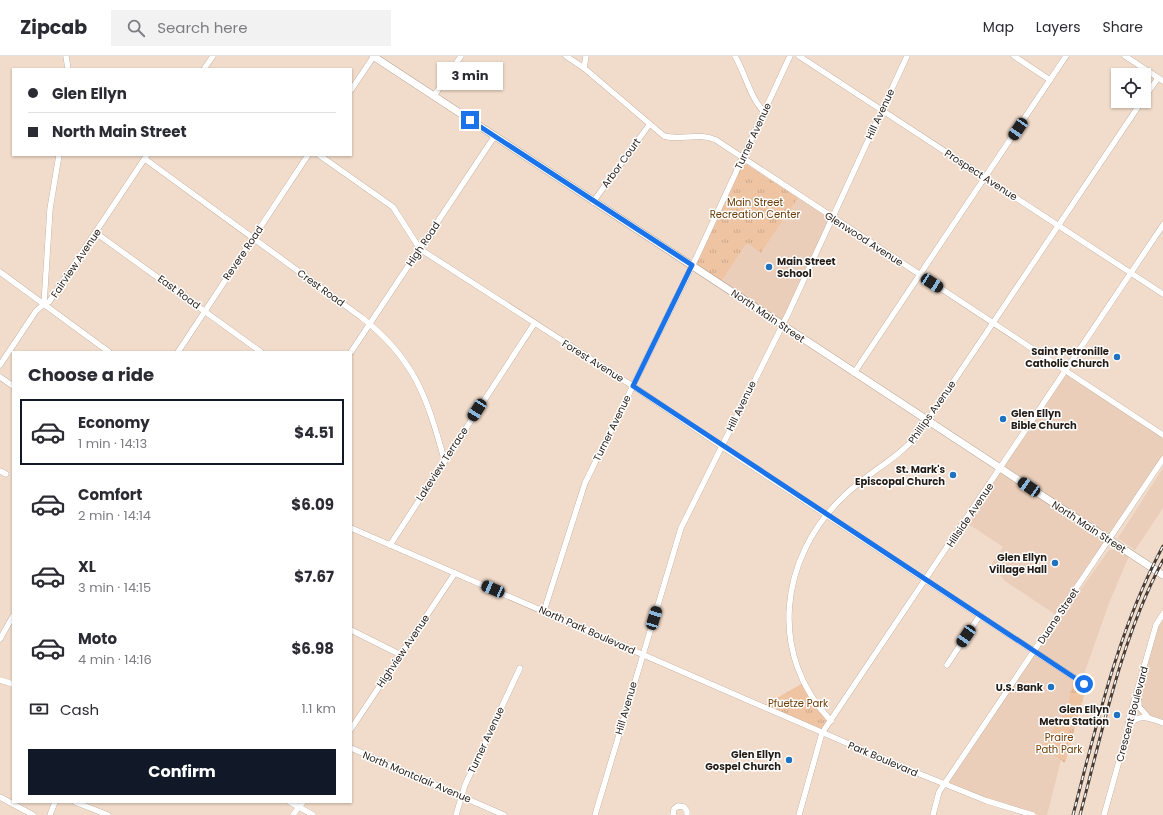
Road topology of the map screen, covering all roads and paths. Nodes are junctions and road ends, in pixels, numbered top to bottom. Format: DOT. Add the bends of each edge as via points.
graph roads {
  1 [pos="66,56"];
  2 [pos="213,56"];
  3 [pos="373,56"];
  4 [pos="461,56"];
  5 [pos="566,56"];
  6 [pos="586,56"];
  7 [pos="735,56"];
  8 [pos="790,56"];
  9 [pos="799,56"];
  10 [pos="907,56"];
  11 [pos="1014,56"];
  12 [pos="1066,56"];
  13 [pos="1126,56"];
  14 [pos="68,68"];
  15 [pos="205,68"];
  16 [pos="584,68"];
  17 [pos="1158,78"];
  18 [pos="1050,80"];
  19 [pos="1163,81"];
  20 [pos="352,88"];
  21 [pos="1151,88"];
  22 [pos="434,96"];
  23 [pos="1137,108"];
  24 [pos="882,110"];
  25 [pos="764,113"];
  26 [pos="649,125"];
  27 [pos="494,137"];
  28 [pos="59,156"];
  29 [pos="307,156"];
  30 [pos="320,156"];
  31 [pos="146,157"];
  32 [pos="744,158"];
  33 [pos="985,178"];
  34 [pos="593,202"];
  35 [pos="832,218"];
  36 [pos="1058,226"];
  37 [pos="1163,226"];
  38 [pos="96,233"];
  39 [pos="253,238"];
  40 [pos="420,249"];
  41 [pos="692,265"];
  42 [pos="0,272"];
  43 [pos="1131,273"];
  44 [pos="920,275"];
  45 [pos="1163,294"];
  46 [pos="44,304"];
  47 [pos="204,311"];
  48 [pos="993,323"];
  49 [pos="370,324"];
  50 [pos="534,324"];
  51 [pos="782,326"];
  52 [pos="108,351"];
  53 [pos="179,351"];
  54 [pos="260,351"];
  55 [pos="352,351"];
  56 [pos="0,365"];
  57 [pos="1066,370"];
  58 [pos="854,374"];
  59 [pos="0,377"];
  60 [pos="12,385"];
  61 [pos="633,386"];
  62 [pos="927,422"];
  63 [pos="1163,434"];
  64 [pos="721,446"];
  65 [pos="444,459"];
  66 [pos="1163,459"];
  67 [pos="1001,468"];
  68 [pos="0,471"];
  69 [pos="6,474"];
  70 [pos="826,515"];
  71 [pos="352,528"];
  72 [pos="1109,540"];
  73 [pos="390,545"];
  74 [pos="455,573"];
  75 [pos="1163,575"];
  76 [pos="926,580"];
  77 [pos="544,611"];
  78 [pos="1163,614"];
  79 [pos="980,615"];
  80 [pos="12,618"];
  81 [pos="352,630"];
  82 [pos="0,639"];
  83 [pos="1034,651"];
  84 [pos="643,654"];
  85 [pos="401,655"];
  86 [pos="947,665"];
  87 [pos="520,668"];
  88 [pos="0,680"];
  89 [pos="12,684"];
  90 [pos="1084,684"];
  91 [pos="1140,686"];
  92 [pos="1149,718"];
  93 [pos="831,721"];
  94 [pos="1163,723"];
  95 [pos="352,728"];
  96 [pos="1128,729"];
  97 [pos="822,733"];
  98 [pos="352,748"];
  99 [pos="945,785"];
  100 [pos="462,796"];
  101 [pos="0,797"];
  102 [pos="55,803"];
  103 [pos="78,803"];
  104 [pos="301,804"];
  105 [pos="33,815"];
  106 [pos="50,815"];
  107 [pos="108,815"];
  108 [pos="293,815"];
  109 [pos="313,815"];
  110 [pos="456,815"];
  111 [pos="504,815"];
  112 [pos="595,815"];
  113 [pos="673,815"];
  114 [pos="687,815"];
  115 [pos="800,815"];
  116 [pos="933,815"];
  117 [pos="1033,815"];
  118 [pos="1104,815"];
  1 -- 14 [label="street"];
  2 -- 15 [label="street"];
  3 -- 20 [label="street"];
  3 -- 22 [label="street, North Main Street"];
  4 -- 22 [label="street"];
  5 -- 16 [label="street, Glenwood Avenue"];
  6 -- 16 [label="street"];
  7 -- 25 [label="street" via="757,106"];
  8 -- 25 [label="street, Turner Avenue"];
  9 -- 24 [label="street, Prospect Avenue"];
  10 -- 24 [label="street, Hill Avenue"];
  11 -- 18 [label="street"];
  12 -- 18 [label="street"];
  13 -- 17 [label="street"];
  16 -- 26 [label="street, Glenwood Avenue"];
  17 -- 19 [label="street"];
  17 -- 21 [label="street"];
  18 -- 33 [label="street"];
  22 -- 27 [label="street, North Main Street"];
  23 -- 36 [label="street, Phillips Avenue"];
  24 -- 33 [label="street, Prospect Avenue"];
  24 -- 35 [label="street, Hill Avenue"];
  25 -- 32 [label="street, Turner Avenue"];
  26 -- 32 [label="street, Glenwood Avenue" via="664,136 674,139 693,135 708,137"];
  26 -- 34 [label="street, Arbor Court"];
  27 -- 34 [label="street, North Main Street"];
  27 -- 40 [label="street, High Road"];
  28 -- 46 [label="street" via="50,209"];
  29 -- 39 [label="street, Revere Road"];
  30 -- 40 [label="street, Forest Avenue" via="393,207"];
  31 -- 38 [label="street, Fairview Avenue"];
  31 -- 39 [label="street, Crest Road"];
  32 -- 35 [label="street, Glenwood Avenue"];
  32 -- 41 [label="street, Turner Avenue"];
  33 -- 36 [label="street, Prospect Avenue"];
  33 -- 44 [label="street"];
  34 -- 41 [label="street, North Main Street"];
  35 -- 44 [label="street, Glenwood Avenue"];
  35 -- 51 [label="street, Hill Avenue"];
  36 -- 43 [label="street, Prospect Avenue"];
  36 -- 48 [label="street, Phillips Avenue"];
  37 -- 43 [label="street, Hillside Avenue"];
  38 -- 46 [label="street, Fairview Avenue" via="49,302"];
  38 -- 47 [label="street, East Road"];
  39 -- 47 [label="street, Revere Road"];
  39 -- 49 [label="street, Crest Road"];
  40 -- 49 [label="street, High Road"];
  40 -- 50 [label="street, Forest Avenue"];
  41 -- 51 [label="street, North Main Street"];
  41 -- 61 [label="street, Turner Avenue"];
  42 -- 46 [label="street"];
  43 -- 45 [label="street, Prospect Avenue"];
  43 -- 57 [label="street, Hillside Avenue"];
  44 -- 48 [label="street, Glenwood Avenue"];
  44 -- 58 [label="street"];
  46 -- 52 [label="street"];
  46 -- 56 [label="street, Fairview Avenue" via="36,311"];
  47 -- 53 [label="street, Revere Road"];
  47 -- 54 [label="street, East Road"];
  48 -- 57 [label="street, Glenwood Avenue"];
  48 -- 62 [label="street, Phillips Avenue"];
  49 -- 55 [label="street, High Road"];
  49 -- 65 [label="street, Crest Road" via="392,345 414,376 429,406"];
  50 -- 61 [label="street, Forest Avenue"];
  50 -- 65 [label="street, Lakeview Terrace"];
  51 -- 58 [label="street, North Main Street"];
  51 -- 64 [label="street, Hill Avenue"];
  57 -- 63 [label="street, Glenwood Avenue"];
  57 -- 67 [label="street, Hillside Avenue"];
  58 -- 62 [label="street, North Main Street"];
  59 -- 60 [label="street"];
  61 -- 64 [label="street, Forest Avenue"];
  61 -- 77 [label="street, Turner Avenue" via="585,483"];
  62 -- 67 [label="street, North Main Street"];
  62 -- 70 [label="street, Phillips Avenue" via="902,452 852,488"];
  64 -- 70 [label="street, Forest Avenue"];
  64 -- 84 [label="street, Hill Avenue" via="681,528"];
  65 -- 73 [label="street, Lakeview Terrace"];
  66 -- 72 [label="street, Duane Street"];
  67 -- 72 [label="street, North Main Street"];
  67 -- 76 [label="street, Hillside Avenue"];
  68 -- 69 [label="street"];
  70 -- 76 [label="street, Forest Avenue"];
  70 -- 93 [label="street, Phillips Avenue" via="810,538 799,562 791,590 789,620 791,643 800,672 819,708"];
  71 -- 73 [label="street, North Park Boulevard"];
  72 -- 75 [label="street, North Main Street"];
  72 -- 83 [label="street, Duane Street"];
  73 -- 74 [label="street, North Park Boulevard"];
  74 -- 77 [label="street, North Park Boulevard"];
  74 -- 85 [label="street, Highview Avenue"];
  76 -- 79 [label="street, Forest Avenue"];
  76 -- 93 [label="street, Hillside Avenue"];
  77 -- 84 [label="street, North Park Boulevard"];
  78 -- 91 [label="street, Crescent Boulevard" via="1156,625"];
  79 -- 83 [label="street, Forest Avenue"];
  79 -- 86 [label="street"];
  80 -- 82 [label="street"];
  81 -- 85 [label="street"];
  83 -- 90 [label="street, Forest Avenue"];
  83 -- 99 [label="street, Duane Street"];
  84 -- 97 [label="street, North Park Boulevard"];
  84 -- 112 [label="street, Hill Avenue"];
  85 -- 95 [label="street, Highview Avenue"];
  87 -- 100 [label="street, Turner Avenue" via="464,785"];
  88 -- 89 [label="street"];
  91 -- 92 [label="street" via="1139,707"];
  91 -- 96 [label="street, Crescent Boulevard"];
  92 -- 94 [label="street"];
  92 -- 96 [label="street" via="1136,718"];
  93 -- 97 [label="street, Hillside Avenue"];
  96 -- 118 [label="street, Crescent Boulevard"];
  97 -- 99 [label="street, Park Boulevard"];
  97 -- 115 [label="street, Hillside Avenue"];
  98 -- 100 [label="street, North Montclair Avenue"];
  99 -- 116 [label="street, Duane Street" via="939,792"];
  99 -- 117 [label="street"];
  100 -- 110 [label="street, Turner Avenue"];
  100 -- 111 [label="street, North Montclair Avenue"];
  101 -- 105 [label="street"];
  102 -- 106 [label="street"];
  103 -- 107 [label="street"];
  104 -- 108 [label="street"];
  104 -- 109 [label="street"];
  113 -- 114 [label="street" via="674,809 678,806 684,807"];
}
